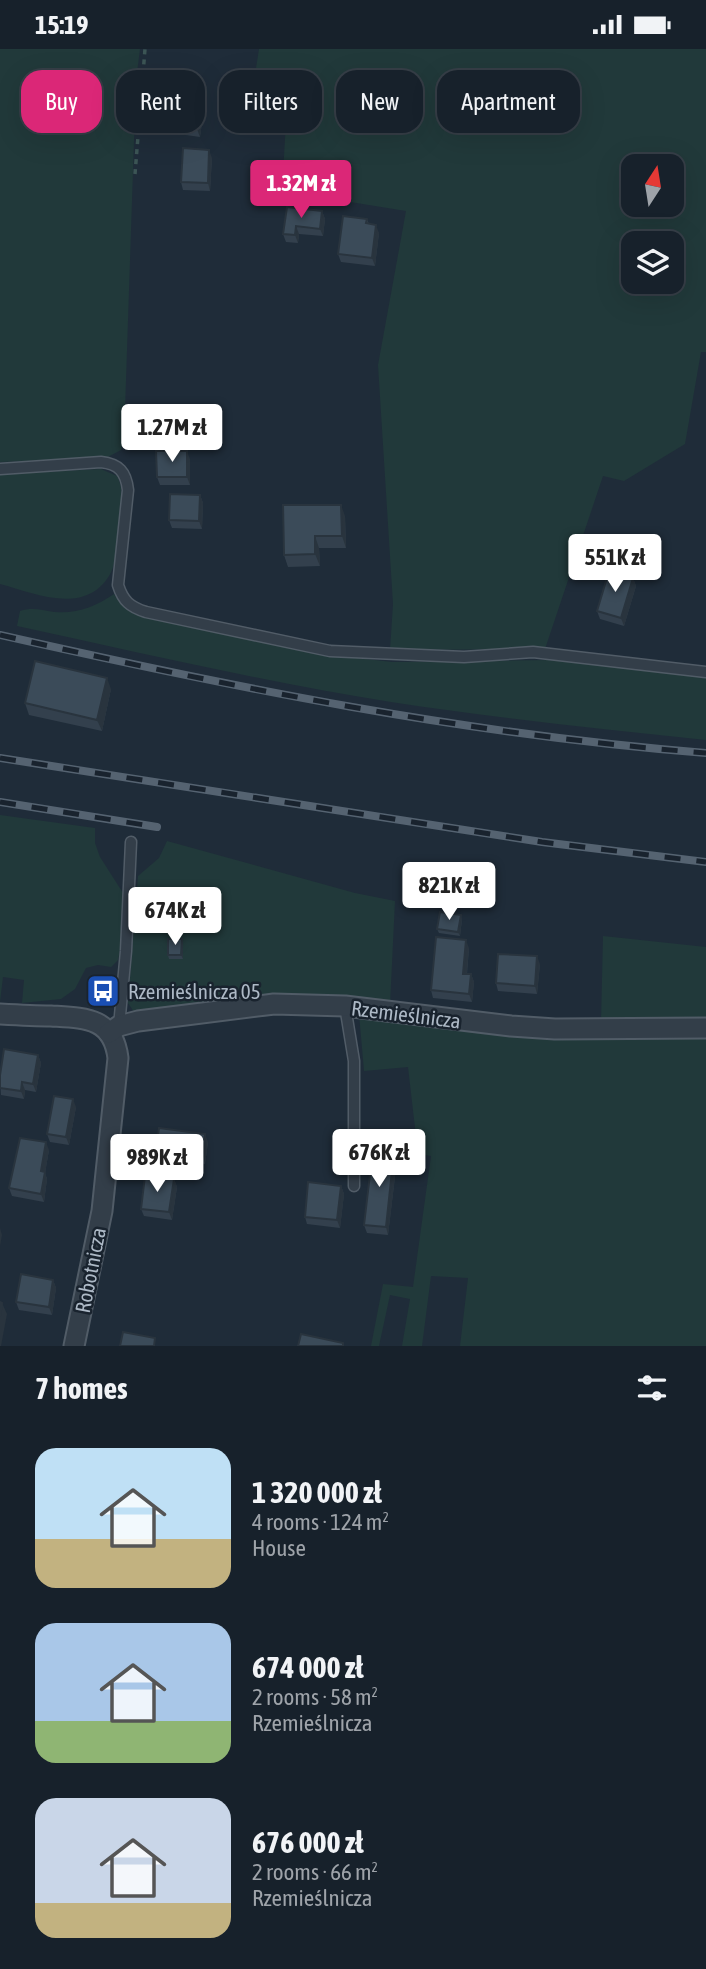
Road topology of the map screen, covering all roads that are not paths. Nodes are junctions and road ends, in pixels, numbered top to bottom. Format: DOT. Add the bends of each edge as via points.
graph roads {
  1 [pos="0,469"];
  2 [pos="706,672"];
  3 [pos="131,842"];
  4 [pos="345,1006"];
  5 [pos="0,1014"];
  6 [pos="706,1028"];
  7 [pos="111,1030"];
  8 [pos="354,1187"];
  9 [pos="74,1346"];
  1 -- 2 [label="lane" via="102,463 121,469 128,490 118,585 128,604 146,613 330,651 464,657 533,652"];
  3 -- 7 [label="lane" via="126,951"];
  4 -- 6 [label="street, Rzemieślnicza" via="555,1029"];
  4 -- 7 [label="street, Rzemieślnicza" via="274,1004 138,1021"];
  4 -- 8 [label="lane" via="354,1061"];
  5 -- 7 [label="street" via="80,1018"];
  7 -- 9 [label="street, Robotnicza" via="118,1058 103,1198"];
}
